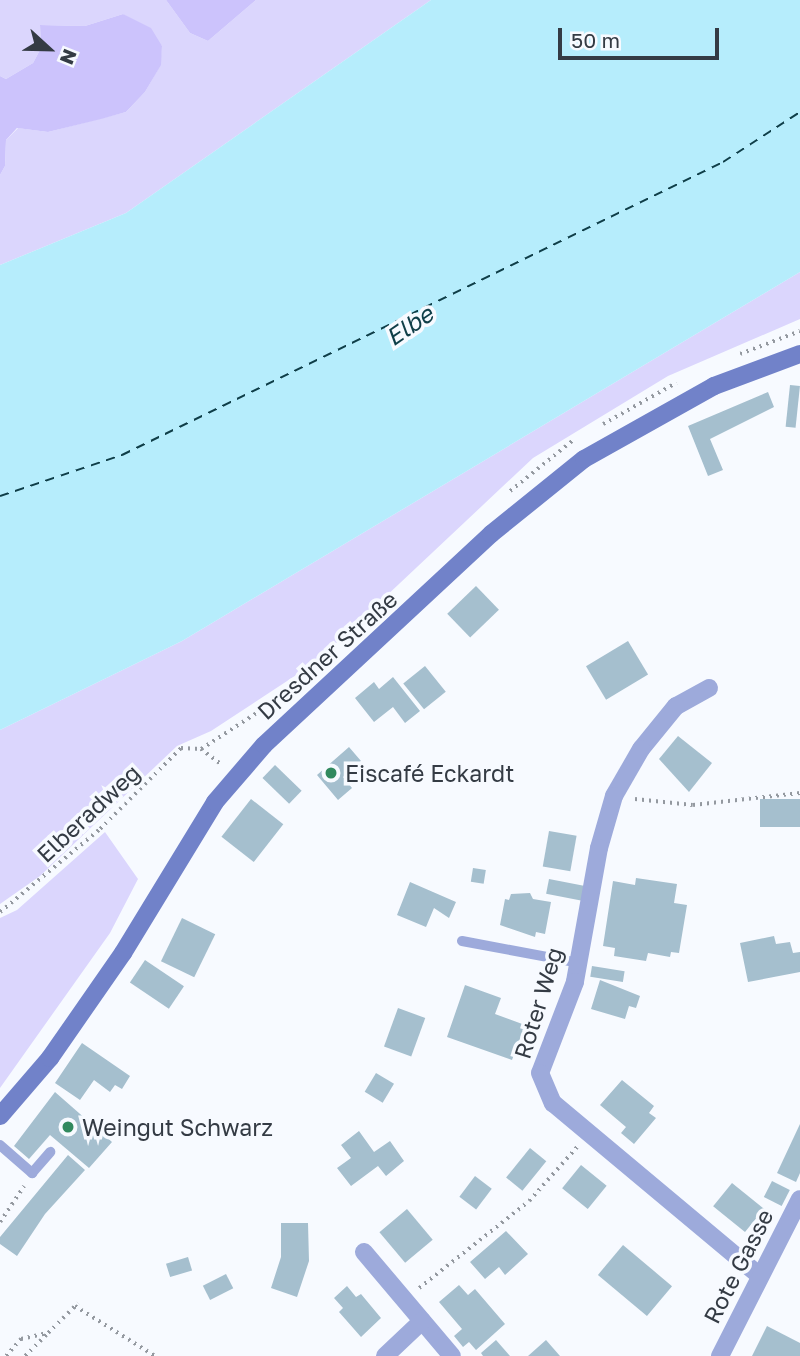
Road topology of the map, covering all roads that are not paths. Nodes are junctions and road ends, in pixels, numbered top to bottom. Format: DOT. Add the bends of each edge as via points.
graph roads {
  1 [pos="800,354"];
  2 [pos="709,688"];
  3 [pos="462,941"];
  4 [pos="579,963"];
  5 [pos="0,1116"];
  6 [pos="0,1145"];
  7 [pos="50,1152"];
  8 [pos="800,1199"];
  9 [pos="364,1252"];
  10 [pos="760,1276"];
  11 [pos="422,1321"];
  12 [pos="385,1356"];
  13 [pos="452,1356"];
  14 [pos="720,1356"];
  1 -- 5 [label="main road, Dresdner Straße" via="759,367 675,406 584,458 536,494 236,775 183,851 123,953 50,1058"];
  2 -- 4 [label="street, Roter Weg" via="676,706 641,749 614,796 599,848"];
  3 -- 4 [label="lane"];
  4 -- 10 [label="street, Roter Weg" via="565,1017 540,1073 545,1091 553,1103"];
  6 -- 7 [label="lane" via="32,1173"];
  8 -- 10 [label="street, Rote Gasse"];
  9 -- 11 [label="street"];
  10 -- 14 [label="street, Rote Gasse"];
  11 -- 12 [label="street"];
  11 -- 13 [label="street"];
}
